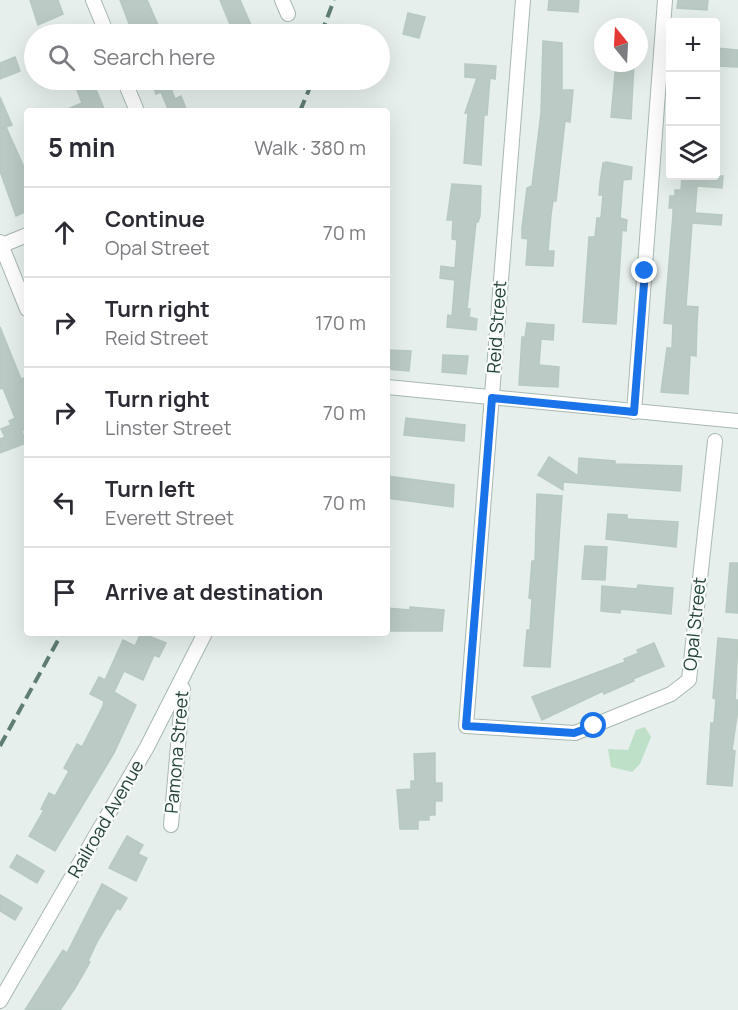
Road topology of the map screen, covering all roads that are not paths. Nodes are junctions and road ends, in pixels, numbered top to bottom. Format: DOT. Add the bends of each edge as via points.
graph roads {
  1 [pos="93,0"];
  2 [pos="282,0"];
  3 [pos="523,0"];
  4 [pos="664,0"];
  5 [pos="288,14"];
  6 [pos="103,24"];
  7 [pos="128,90"];
  8 [pos="135,108"];
  9 [pos="24,236"];
  10 [pos="0,245"];
  11 [pos="24,302"];
  12 [pos="390,387"];
  13 [pos="492,398"];
  14 [pos="634,412"];
  15 [pos="738,421"];
  16 [pos="715,441"];
  17 [pos="204,636"];
  18 [pos="184,678"];
  19 [pos="466,726"];
  20 [pos="171,825"];
  21 [pos="0,1000"];
  1 -- 6 [label="street"];
  2 -- 5 [label="street"];
  3 -- 13 [label="street, Reid Street"];
  4 -- 14 [label="street"];
  7 -- 8 [label="street"];
  9 -- 10 [label="street"];
  10 -- 11 [label="street"];
  12 -- 13 [label="street"];
  13 -- 14 [label="street"];
  13 -- 19 [label="street, Reid Street"];
  14 -- 15 [label="street"];
  16 -- 19 [label="street, Opal Street" via="690,680 671,694 574,733"];
  17 -- 18 [label="street, Railroad Avenue"];
  18 -- 20 [label="street, Pamona Street"];
  18 -- 21 [label="street, Railroad Avenue"];
}
